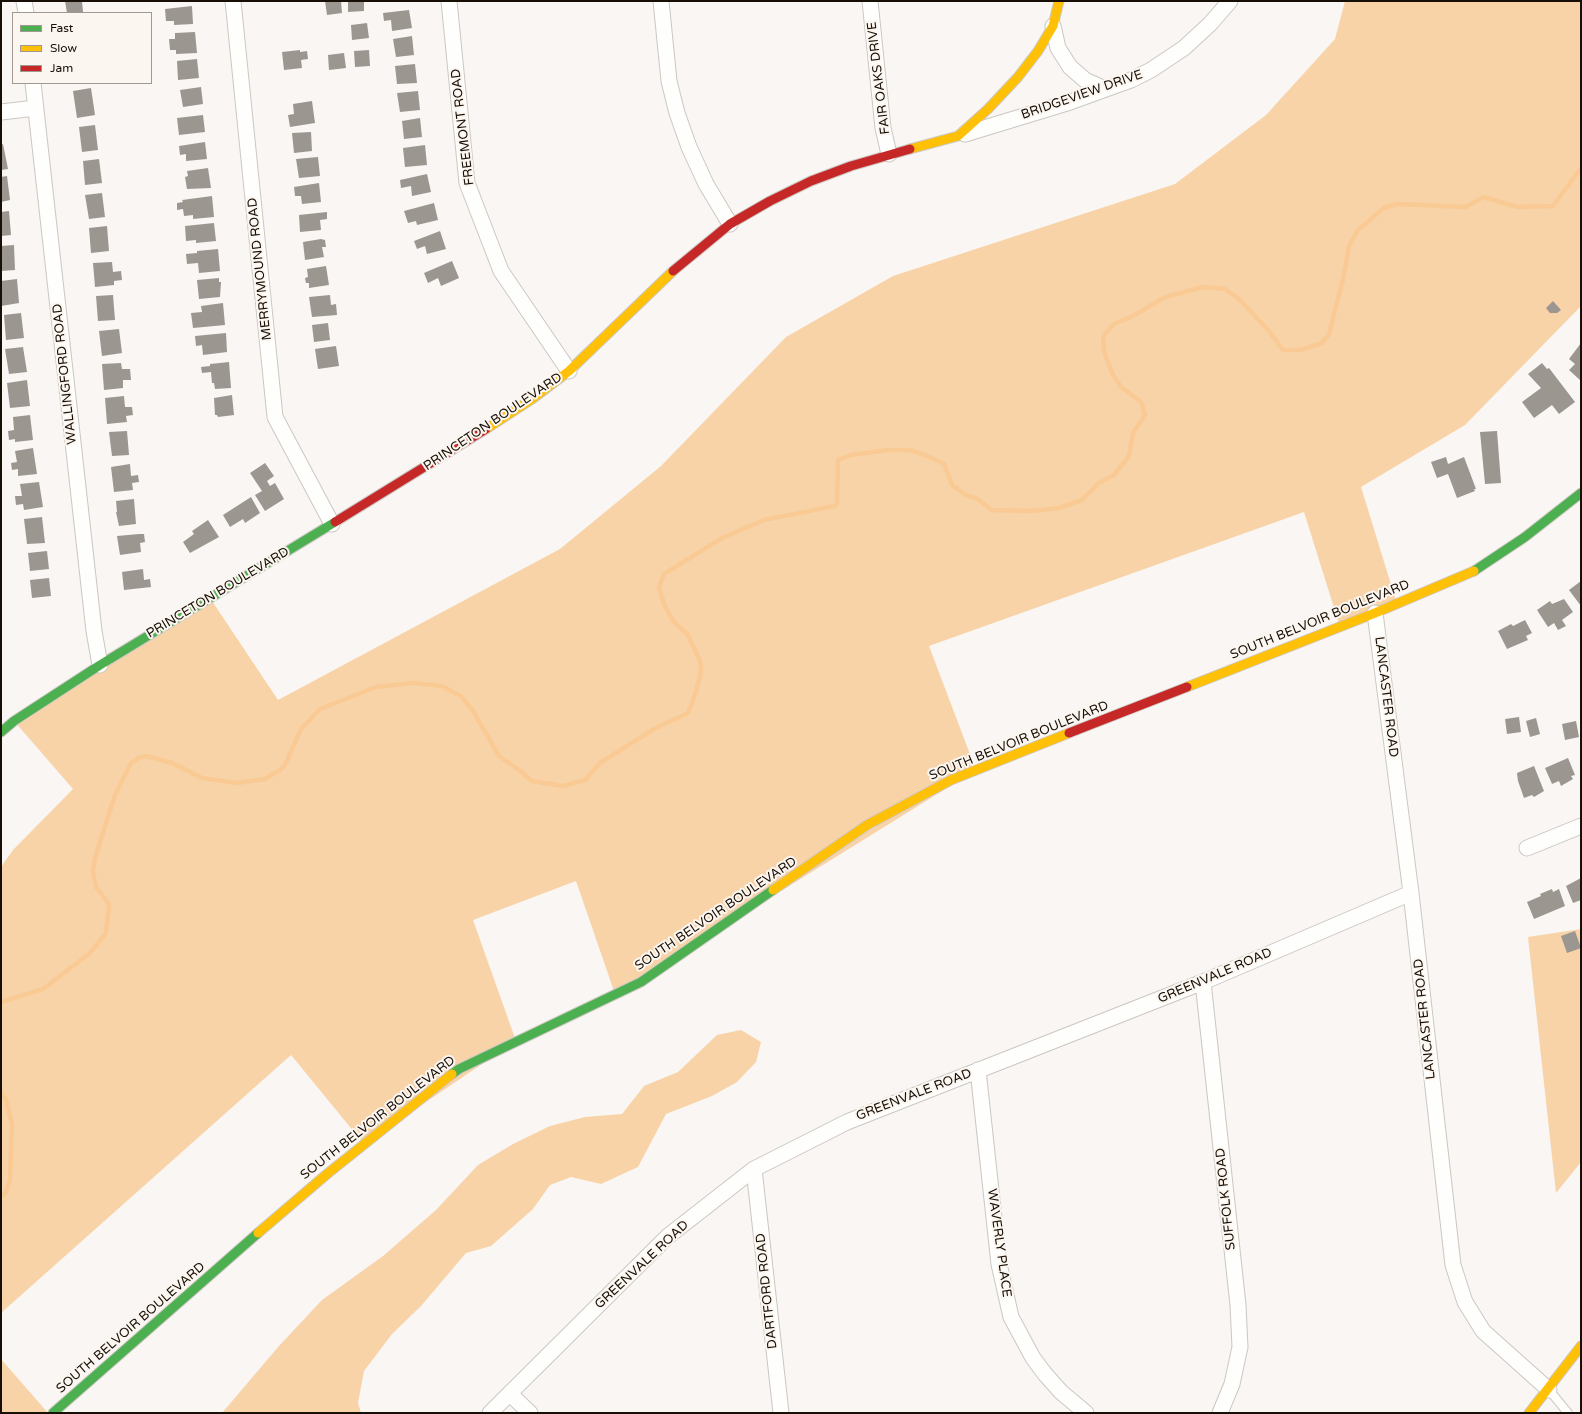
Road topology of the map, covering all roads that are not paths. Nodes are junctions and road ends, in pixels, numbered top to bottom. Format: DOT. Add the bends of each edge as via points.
graph roads {
  1 [pos="24,1"];
  2 [pos="233,1"];
  3 [pos="449,1"];
  4 [pos="661,1"];
  5 [pos="870,1"];
  6 [pos="1059,1"];
  7 [pos="1230,1"];
  8 [pos="26,12"];
  9 [pos="1053,26"];
  10 [pos="33,84"];
  11 [pos="1105,89"];
  12 [pos="36,108"];
  13 [pos="1,112"];
  14 [pos="958,136"];
  15 [pos="889,154"];
  16 [pos="730,224"];
  17 [pos="569,371"];
  18 [pos="1581,493"];
  19 [pos="332,524"];
  20 [pos="1375,613"];
  21 [pos="100,665"];
  22 [pos="1,732"];
  23 [pos="1581,826"];
  24 [pos="1527,848"];
  25 [pos="1411,893"];
  26 [pos="1203,982"];
  27 [pos="978,1070"];
  28 [pos="754,1169"];
  29 [pos="1581,1346"];
  30 [pos="1549,1390"];
  31 [pos="510,1394"];
  32 [pos="53,1413"];
  33 [pos="490,1413"];
  34 [pos="530,1413"];
  35 [pos="781,1413"];
  36 [pos="1086,1413"];
  37 [pos="1220,1413"];
  38 [pos="1529,1413"];
  39 [pos="1568,1413"];
  1 -- 8 [label="street"];
  2 -- 19 [label="street, MERRYMOUND ROAD" via="275,417"];
  3 -- 17 [label="street, FREEMONT ROAD" via="467,183 501,271"];
  4 -- 16 [label="street" via="669,81 677,113 706,184"];
  5 -- 15 [label="street, FAIR OAKS DRIVE"];
  6 -- 9 [label="street, PRINCETON BOULEVARD"];
  7 -- 11 [label="street, BRIDGEVIEW DRIVE" via="1184,48 1152,70"];
  9 -- 11 [label="street, PRINCETON BOULEVARD" via="1058,48 1070,67 1085,80"];
  9 -- 14 [label="street, PRINCETON BOULEVARD" via="1018,77"];
  10 -- 12 [label="street, WALLINGFORD ROAD"];
  11 -- 14 [label="street, BRIDGEVIEW DRIVE"];
  12 -- 13 [label="street"];
  12 -- 21 [label="street, WALLINGFORD ROAD"];
  14 -- 15 [label="street, PRINCETON BOULEVARD"];
  15 -- 16 [label="street, PRINCETON BOULEVARD" via="811,181"];
  16 -- 17 [label="street, PRINCETON BOULEVARD" via="686,259"];
  17 -- 19 [label="street, PRINCETON BOULEVARD" via="532,399 457,448"];
  18 -- 20 [label="street, SOUTH BELVOIR BOULEVARD" via="1476,571"];
  19 -- 21 [label="street, PRINCETON BOULEVARD"];
  20 -- 25 [label="street, LANCASTER ROAD"];
  20 -- 32 [label="street, SOUTH BELVOIR BOULEVARD" via="950,780 868,825 641,982 459,1069 321,1179"];
  21 -- 22 [label="street, PRINCETON BOULEVARD"];
  23 -- 24 [label="street"];
  25 -- 26 [label="street, GREENVALE ROAD"];
  25 -- 30 [label="street, LANCASTER ROAD" via="1453,1265 1465,1302 1483,1330"];
  26 -- 27 [label="street, GREENVALE ROAD"];
  26 -- 37 [label="street, SUFFOLK ROAD" via="1238,1305 1240,1347 1232,1384"];
  27 -- 28 [label="street, GREENVALE ROAD" via="848,1122"];
  27 -- 36 [label="street, WAVERLY PLACE" via="999,1264 1011,1317 1033,1358 1045,1374 1061,1392"];
  28 -- 31 [label="street, GREENVALE ROAD" via="667,1237"];
  28 -- 35 [label="street, DARTFORD ROAD"];
  29 -- 30 [label="street"];
  30 -- 38 [label="street"];
  30 -- 39 [label="lane"];
  31 -- 33 [label="street, GREENVALE ROAD"];
  31 -- 34 [label="street"];
}
